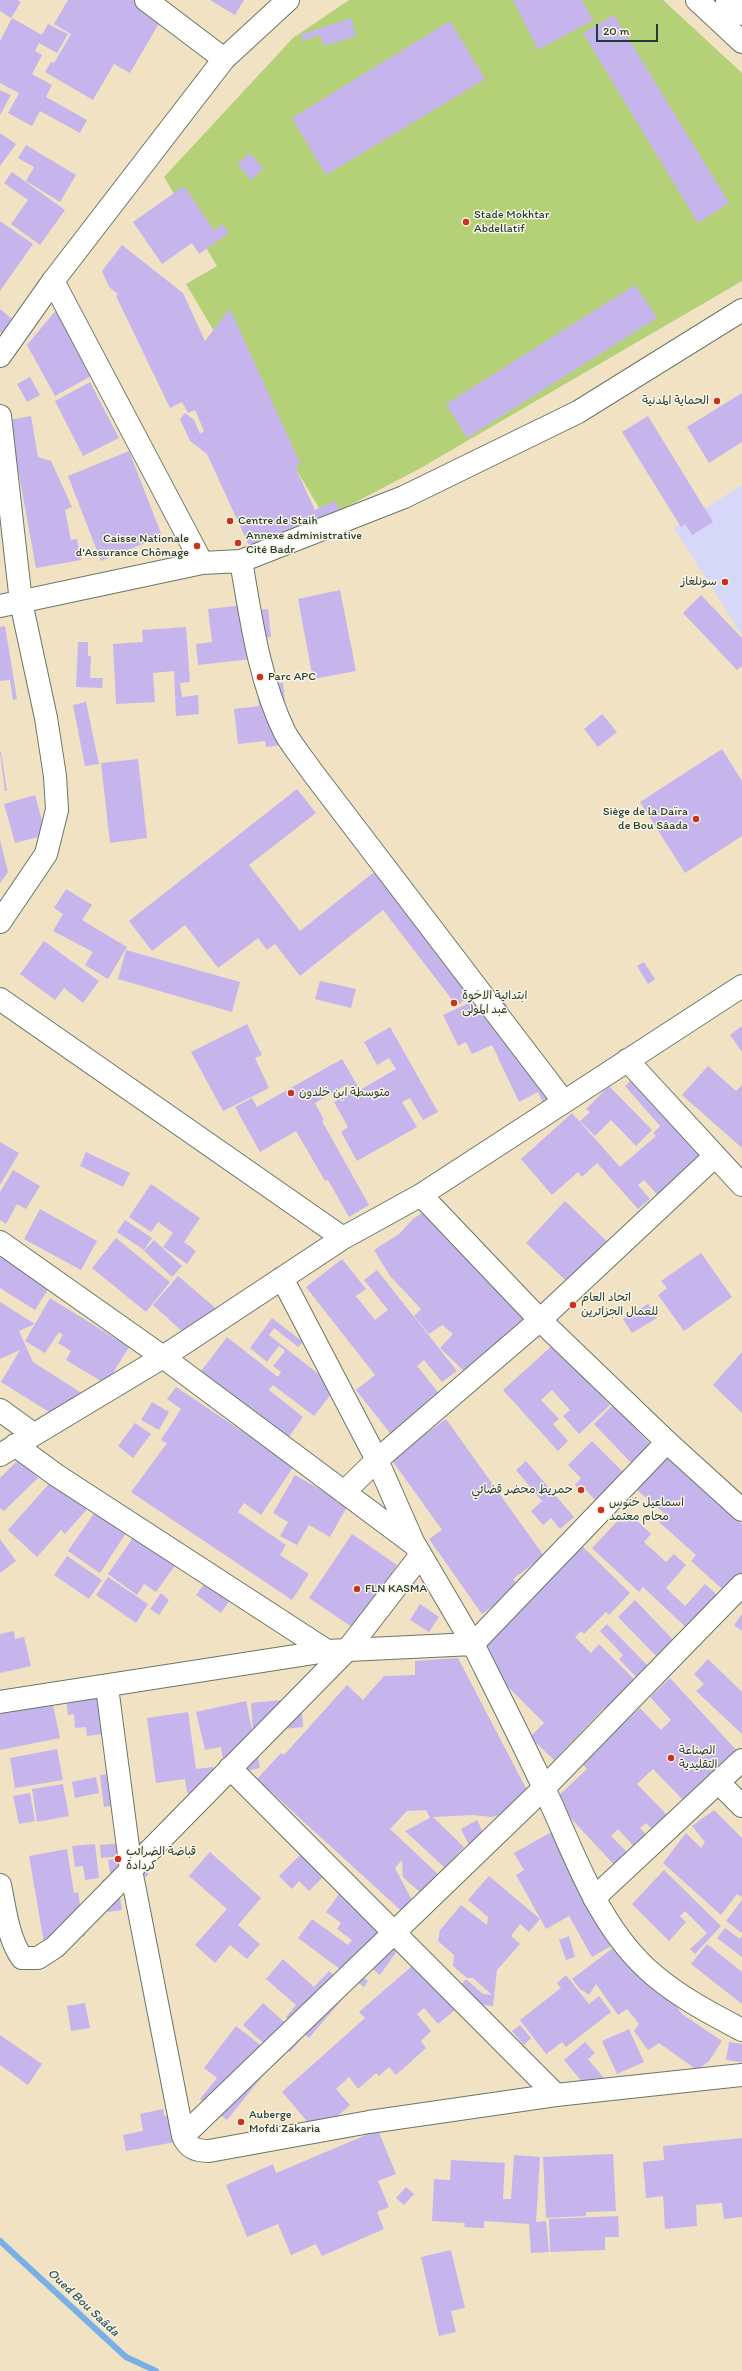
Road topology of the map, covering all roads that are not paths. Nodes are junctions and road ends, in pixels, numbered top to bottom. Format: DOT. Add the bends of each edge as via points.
graph roads {
  1 [pos="146,0"];
  2 [pos="288,0"];
  3 [pos="697,0"];
  4 [pos="727,0"];
  5 [pos="742,14"];
  6 [pos="742,42"];
  7 [pos="224,59"];
  8 [pos="53,281"];
  9 [pos="739,319"];
  10 [pos="0,356"];
  11 [pos="0,416"];
  12 [pos="241,561"];
  13 [pos="202,563"];
  14 [pos="10,604"];
  15 [pos="0,922"];
  16 [pos="742,986"];
  17 [pos="0,999"];
  18 [pos="627,1060"];
  19 [pos="564,1102"];
  20 [pos="715,1156"];
  21 [pos="742,1185"];
  22 [pos="421,1196"];
  23 [pos="343,1238"];
  24 [pos="0,1242"];
  25 [pos="282,1278"];
  26 [pos="540,1320"];
  27 [pos="163,1357"];
  28 [pos="0,1410"];
  29 [pos="667,1442"];
  30 [pos="16,1444"];
  31 [pos="378,1460"];
  32 [pos="344,1492"];
  33 [pos="742,1510"];
  34 [pos="417,1551"];
  35 [pos="742,1585"];
  36 [pos="473,1644"];
  37 [pos="338,1650"];
  38 [pos="107,1687"];
  39 [pos="0,1702"];
  40 [pos="742,1760"];
  41 [pos="230,1768"];
  42 [pos="718,1782"];
  43 [pos="544,1788"];
  44 [pos="742,1806"];
  45 [pos="131,1870"];
  46 [pos="0,1885"];
  47 [pos="594,1898"];
  48 [pos="394,1932"];
  49 [pos="742,2030"];
  50 [pos="742,2075"];
  51 [pos="556,2095"];
  52 [pos="183,2136"];
  1 -- 7 [label="street"];
  2 -- 7 [label="street"];
  3 -- 6 [label="street"];
  4 -- 5 [label="street"];
  7 -- 8 [label="street"];
  8 -- 10 [label="street"];
  8 -- 13 [label="street"];
  9 -- 12 [label="street" via="578,412 404,498"];
  11 -- 14 [label="street"];
  12 -- 13 [label="street"];
  12 -- 19 [label="street" via="254,635 274,708 286,734 318,780"];
  13 -- 14 [label="street"];
  14 -- 15 [label="street" via="46,718 55,776 57,810 46,854"];
  16 -- 18 [label="street"];
  17 -- 23 [label="street"];
  18 -- 19 [label="street"];
  18 -- 20 [label="street"];
  19 -- 22 [label="street"];
  20 -- 21 [label="street"];
  20 -- 26 [label="street"];
  22 -- 23 [label="street"];
  22 -- 26 [label="street"];
  23 -- 25 [label="street"];
  24 -- 27 [label="street"];
  25 -- 27 [label="street"];
  25 -- 31 [label="street"];
  26 -- 29 [label="street"];
  26 -- 31 [label="street"];
  27 -- 30 [label="street"];
  27 -- 32 [label="street"];
  28 -- 30 [label="street"];
  29 -- 33 [label="street"];
  29 -- 36 [label="street"];
  30 -- 37 [label="street" via="56,1475"];
  31 -- 32 [label="street"];
  31 -- 34 [label="street"];
  32 -- 34 [label="street"];
  34 -- 36 [label="street"];
  34 -- 37 [label="street"];
  35 -- 43 [label="street"];
  36 -- 37 [label="street"];
  36 -- 43 [label="street"];
  37 -- 38 [label="street"];
  37 -- 41 [label="street"];
  38 -- 39 [label="street"];
  38 -- 45 [label="street"];
  40 -- 42 [label="street"];
  41 -- 45 [label="street"];
  41 -- 48 [label="street"];
  42 -- 44 [label="street"];
  42 -- 47 [label="street"];
  43 -- 47 [label="street"];
  43 -- 48 [label="street"];
  45 -- 46 [label="street" via="55,1947 38,1958 22,1958 17,1951"];
  45 -- 52 [label="street"];
  47 -- 49 [label="street" via="621,1939 654,1975 691,2002"];
  48 -- 51 [label="street"];
  48 -- 52 [label="street"];
  50 -- 51 [label="street"];
  51 -- 52 [label="street" via="369,2122 209,2151 194,2149"];
}
